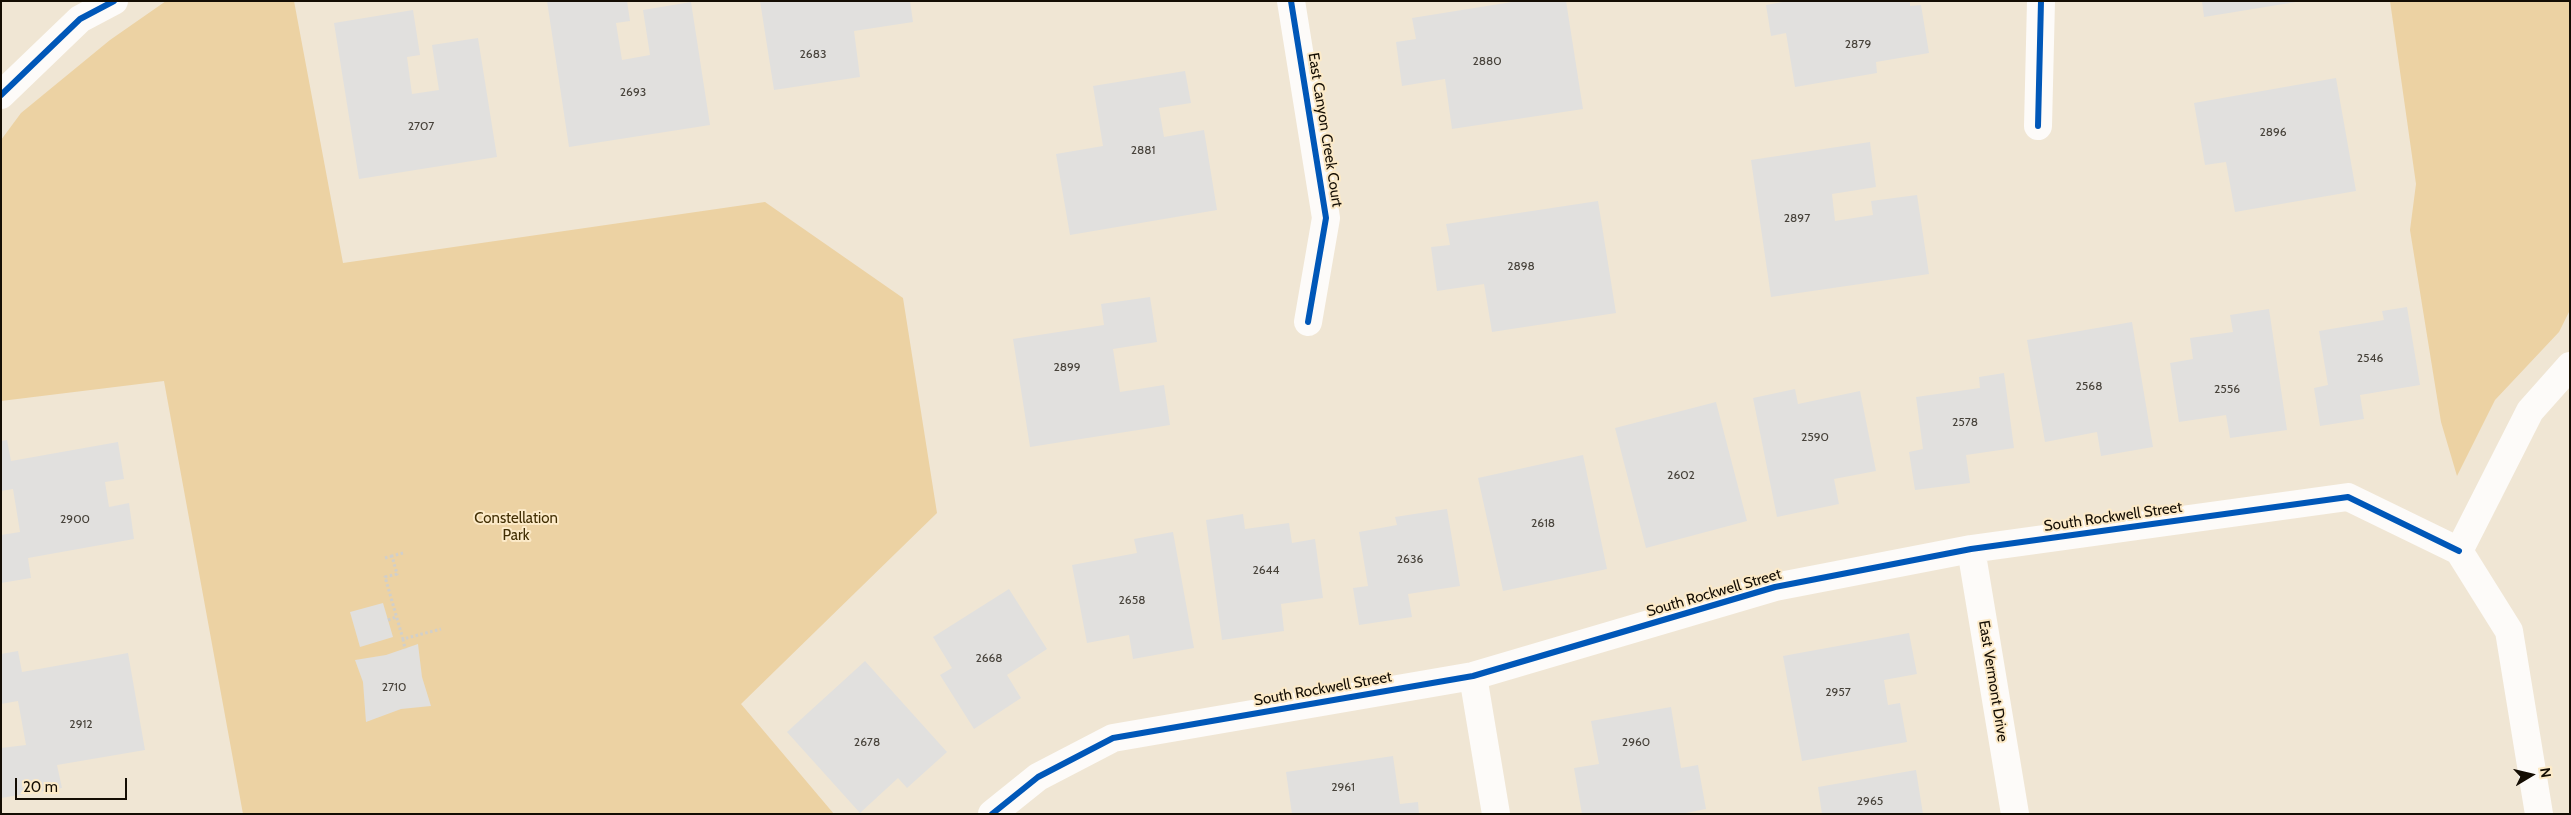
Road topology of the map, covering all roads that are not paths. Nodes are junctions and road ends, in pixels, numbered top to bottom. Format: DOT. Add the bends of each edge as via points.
graph roads {
  1 [pos="114,1"];
  2 [pos="1292,1"];
  3 [pos="2041,1"];
  4 [pos="1,95"];
  5 [pos="2038,126"];
  6 [pos="1308,322"];
  7 [pos="2570,366"];
  8 [pos="1971,549"];
  9 [pos="2458,551"];
  10 [pos="1473,676"];
  11 [pos="992,814"];
  12 [pos="1496,814"];
  13 [pos="2015,814"];
  14 [pos="2539,814"];
  1 -- 4 [label="street" via="80,19"];
  2 -- 6 [label="street, East Canyon Creek Court" via="1326,218"];
  3 -- 5 [label="street"];
  7 -- 9 [label="street" via="2530,411"];
  8 -- 9 [label="street, South Rockwell Street" via="2348,497"];
  8 -- 10 [label="street, South Rockwell Street" via="1775,588"];
  8 -- 13 [label="street, East Vermont Drive"];
  9 -- 14 [label="street" via="2509,631"];
  10 -- 11 [label="street, South Rockwell Street" via="1113,738 1038,777"];
  10 -- 12 [label="street"];
}
